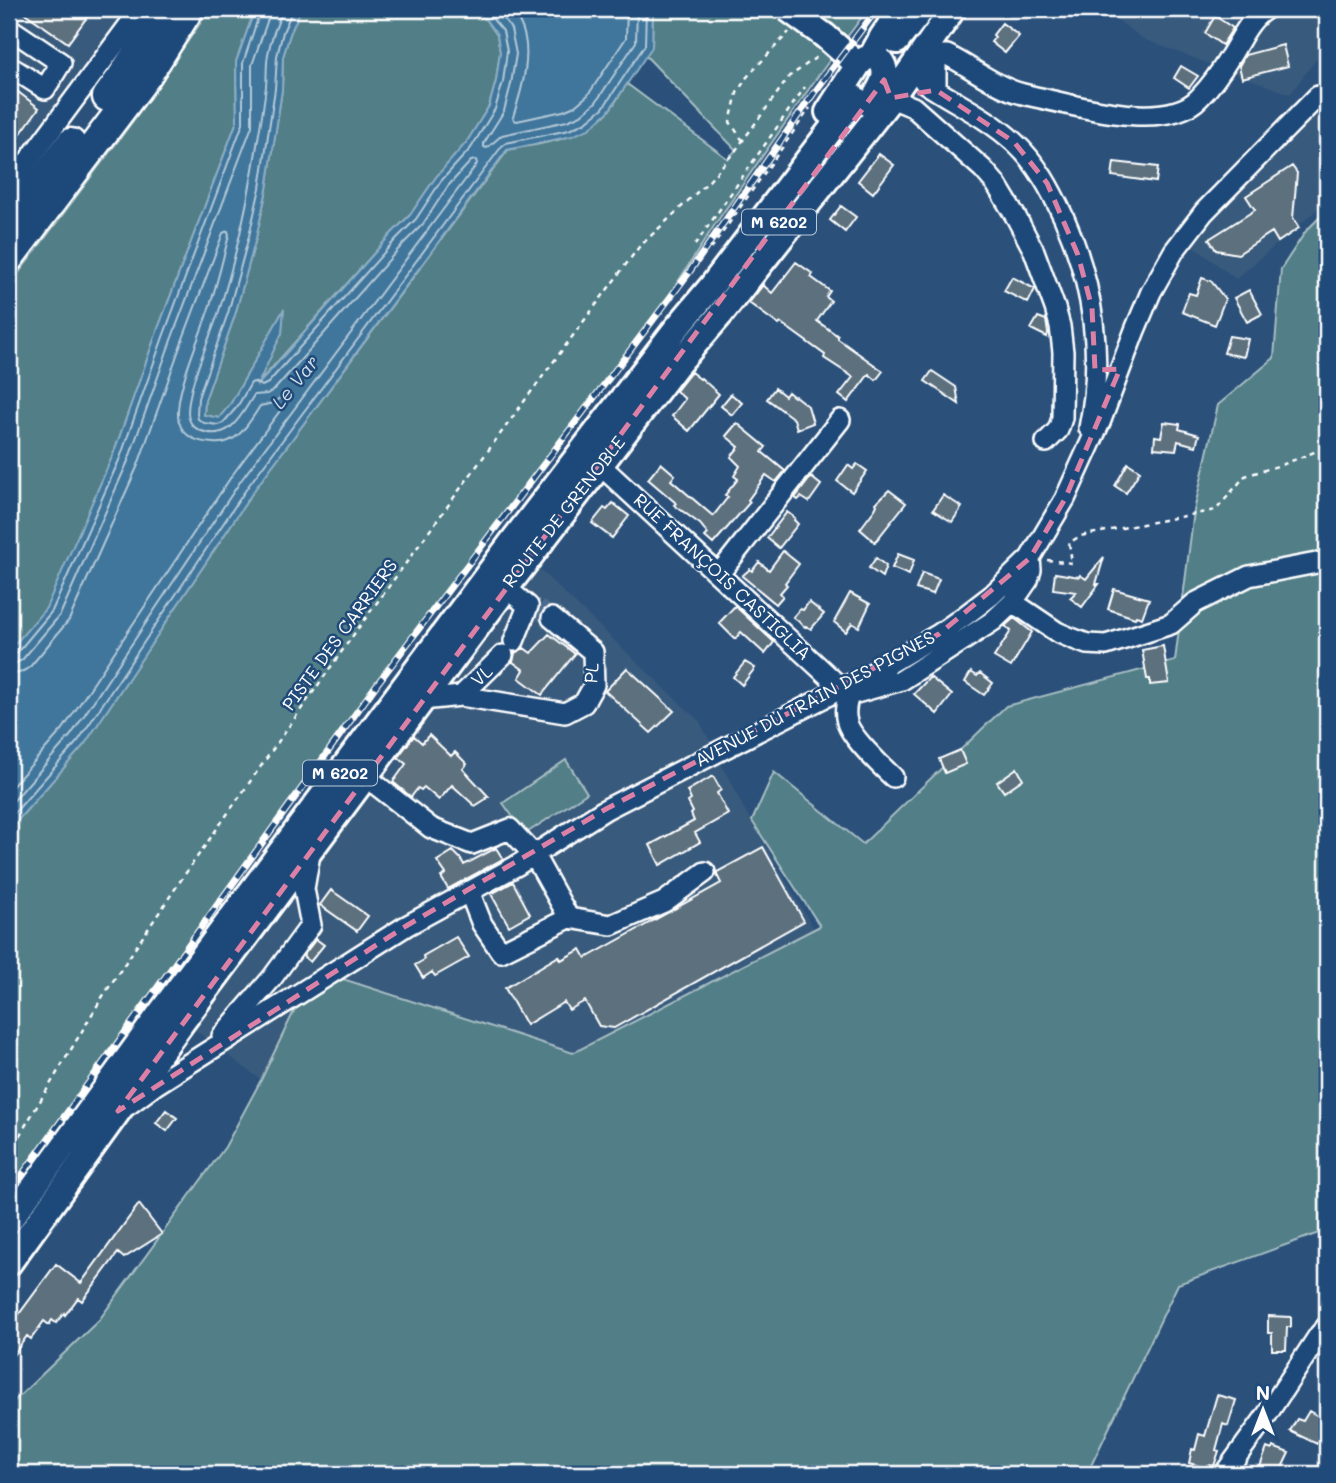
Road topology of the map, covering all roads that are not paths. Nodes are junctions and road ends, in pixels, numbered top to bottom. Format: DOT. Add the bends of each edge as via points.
graph roads {
  1 [pos="141,9"];
  2 [pos="165,9"];
  3 [pos="189,9"];
  4 [pos="901,9"];
  5 [pos="922,9"];
  6 [pos="942,9"];
  7 [pos="953,9"];
  8 [pos="1266,9"];
  9 [pos="790,19"];
  10 [pos="9,28"];
  11 [pos="919,57"];
  12 [pos="9,66"];
  13 [pos="880,71"];
  14 [pos="936,90"];
  15 [pos="1318,96"];
  16 [pos="855,98"];
  17 [pos="9,187"];
  18 [pos="9,224"];
  19 [pos="9,258"];
  20 [pos="675,330"];
  21 [pos="1120,369"];
  22 [pos="1095,370"];
  23 [pos="840,421"];
  24 [pos="1046,442"];
  25 [pos="600,465"];
  26 [pos="1077,473"];
  27 [pos="1030,558"];
  28 [pos="1327,561"];
  29 [pos="719,574"];
  30 [pos="506,588"];
  31 [pos="1012,603"];
  32 [pos="539,611"];
  33 [pos="846,691"];
  34 [pos="460,696"];
  35 [pos="422,700"];
  36 [pos="365,776"];
  37 [pos="893,777"];
  38 [pos="311,849"];
  39 [pos="534,855"];
  40 [pos="705,872"];
  41 [pos="469,891"];
  42 [pos="569,918"];
  43 [pos="173,1015"];
  44 [pos="208,1052"];
  45 [pos="118,1111"];
  46 [pos="9,1220"];
  47 [pos="9,1262"];
  48 [pos="1327,1326"];
  49 [pos="1224,1474"];
  1 -- 17 [label="street"];
  2 -- 18 [label="highway" via="121,78"];
  3 -- 19 [label="highway" via="148,74"];
  4 -- 13 [label="main road, M 6202" via="875,48"];
  5 -- 13 [label="main road, M 6202"];
  6 -- 13 [label="main road, M 6202" via="901,59"];
  7 -- 11 [label="main road, M 6202"];
  8 -- 14 [label="street" via="1255,16 1200,98 1169,114 1126,115 1013,91 947,55 936,61"];
  9 -- 13 [label="main road, bridge" via="824,44"];
  10 -- 12 [label="street" via="61,63 46,89"];
  11 -- 13 [label="main road, M 6202"];
  11 -- 14 [label="street" via="920,75"];
  13 -- 14 [label="street" via="906,92"];
  13 -- 20 [label="main road, M 6202" via="828,113 701,281"];
  13 -- 24 [label="street" via="996,184 1034,251 1055,307 1063,352 1062,418"];
  13 -- 25 [label="main road, ROUTE DE GRENOBLE / M 6202" via="869,105"];
  14 -- 22 [label="street" via="996,126 1025,153 1046,183 1085,277 1092,307"];
  15 -- 21 [label="street, AVENUE DU TRAIN DES PIGNES" via="1189,231 1151,292"];
  16 -- 20 [label="main road, ROUTE DE GRENOBLE / M 6202"];
  20 -- 43 [label="main road, ROUTE DE GRENOBLE / M 6202" via="515,538"];
  21 -- 22 [label="street"];
  21 -- 26 [label="street, AVENUE DU TRAIN DES PIGNES"];
  22 -- 26 [label="street" via="1092,414"];
  23 -- 29 [label="street"];
  25 -- 29 [label="street, RUE FRANÇOIS CASTIGLIA"];
  25 -- 30 [label="main road, ROUTE DE GRENOBLE / M 6202"];
  26 -- 27 [label="street, AVENUE DU TRAIN DES PIGNES"];
  27 -- 31 [label="street" via="1028,580"];
  27 -- 33 [label="street, AVENUE DU TRAIN DES PIGNES" via="966,615"];
  28 -- 31 [label="street" via="1249,576 1195,603 1171,624 1106,645 1064,635"];
  29 -- 33 [label="street, RUE FRANÇOIS CASTIGLIA"];
  30 -- 32 [label="street, PL"];
  30 -- 35 [label="main road, ROUTE DE GRENOBLE / M 6202"];
  31 -- 33 [label="street" via="993,621 902,680"];
  32 -- 34 [label="street, VL"];
  32 -- 34 [label="street, PL" via="593,652 594,684 584,703 565,713"];
  33 -- 37 [label="street" via="847,725"];
  33 -- 39 [label="street, AVENUE DU TRAIN DES PIGNES" via="606,809"];
  34 -- 35 [label="street, PL"];
  35 -- 36 [label="main road, ROUTE DE GRENOBLE / M 6202"];
  36 -- 38 [label="main road, ROUTE DE GRENOBLE / M 6202"];
  36 -- 39 [label="street" via="430,828 472,844 510,829"];
  38 -- 43 [label="main road, ROUTE DE GRENOBLE / M 6202"];
  38 -- 44 [label="street" via="303,889 311,925"];
  39 -- 41 [label="street, AVENUE DU TRAIN DES PIGNES"];
  39 -- 42 [label="street"];
  40 -- 42 [label="street" via="664,902 611,925"];
  41 -- 42 [label="street" via="482,924 501,952"];
  41 -- 44 [label="street, AVENUE DU TRAIN DES PIGNES"];
  43 -- 45 [label="main road, M 6202"];
  43 -- 46 [label="main road, M 6202"];
  44 -- 45 [label="street, AVENUE DU TRAIN DES PIGNES"];
  45 -- 47 [label="main road, M 6202"];
  48 -- 49 [label="street"];
}
